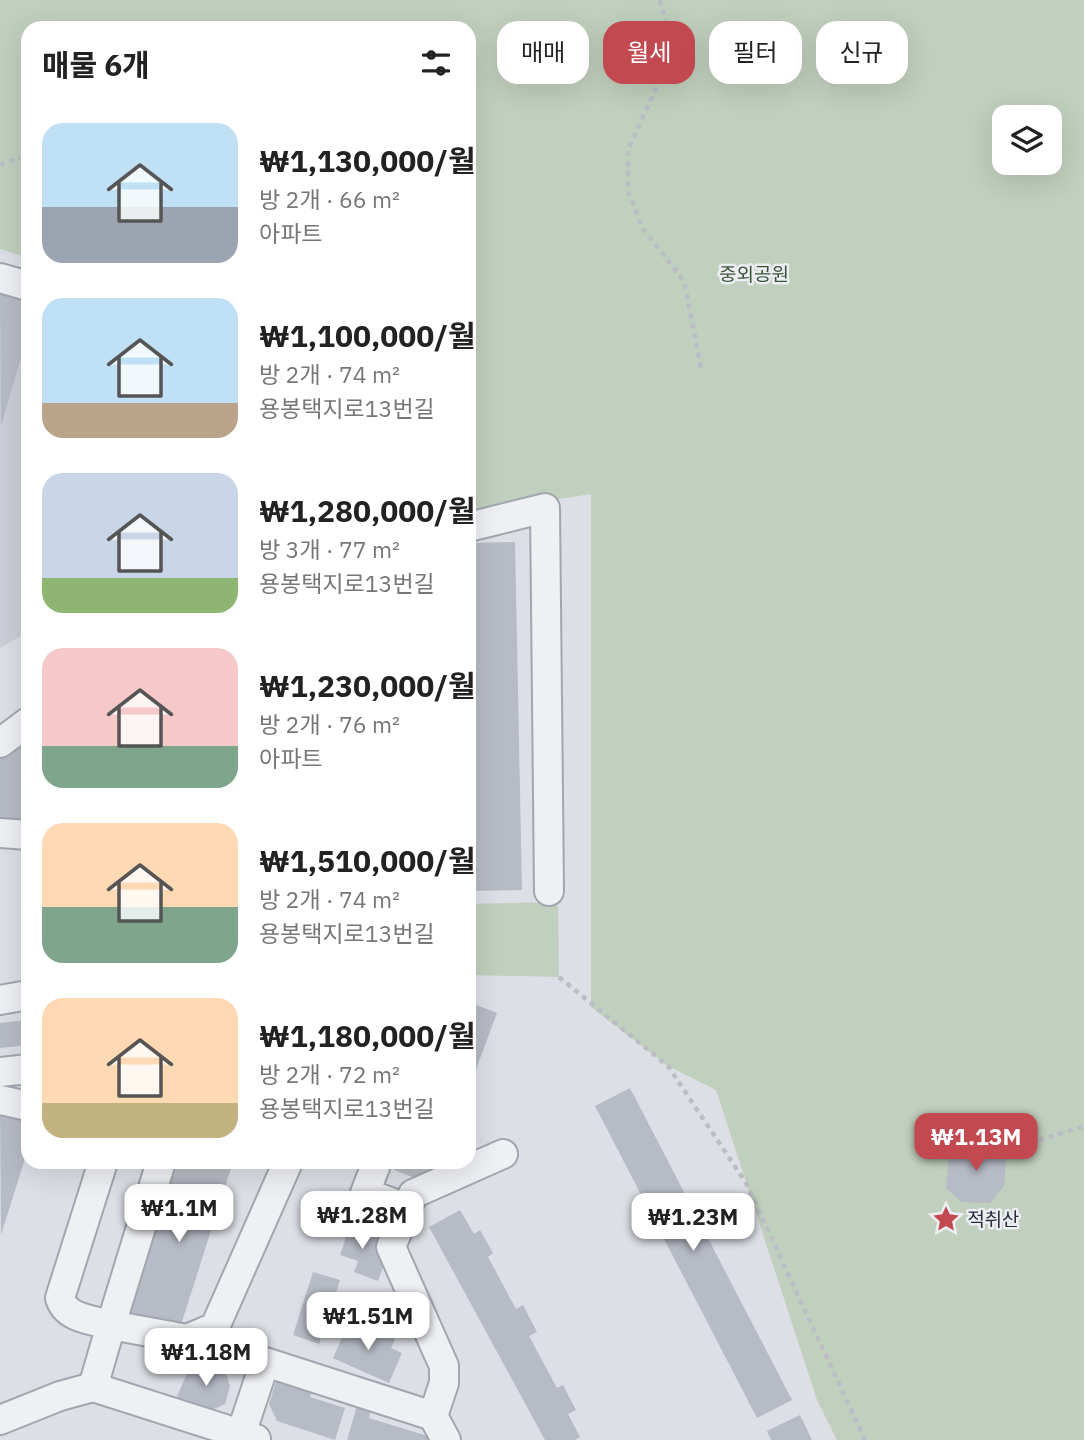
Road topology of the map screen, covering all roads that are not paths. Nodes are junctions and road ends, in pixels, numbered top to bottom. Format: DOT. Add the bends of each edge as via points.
graph roads {
  1 [pos="0,278"];
  2 [pos="21,284"];
  3 [pos="476,525"];
  4 [pos="21,727"];
  5 [pos="0,743"];
  6 [pos="0,833"];
  7 [pos="21,834"];
  8 [pos="549,891"];
  9 [pos="21,996"];
  10 [pos="0,1000"];
  11 [pos="21,1070"];
  12 [pos="0,1072"];
  13 [pos="0,1100"];
  14 [pos="21,1104"];
  15 [pos="503,1154"];
  16 [pos="476,1166"];
  17 [pos="101,1169"];
  18 [pos="158,1169"];
  19 [pos="285,1169"];
  20 [pos="374,1169"];
  21 [pos="469,1169"];
  22 [pos="407,1208"];
  23 [pos="111,1325"];
  24 [pos="93,1387"];
  25 [pos="0,1420"];
  26 [pos="439,1428"];
  27 [pos="249,1437"];
  1 -- 2 [label="street"];
  3 -- 8 [label="street" via="545,508"];
  4 -- 5 [label="street"];
  6 -- 7 [label="street"];
  9 -- 10 [label="street"];
  11 -- 12 [label="street"];
  13 -- 14 [label="street"];
  15 -- 16 [label="street"];
  17 -- 23 [label="street" via="60,1298 62,1306 74,1315"];
  18 -- 23 [label="street"];
  19 -- 23 [label="street" via="215,1327 187,1339"];
  20 -- 22 [label="street" via="365,1194"];
  21 -- 22 [label="street" via="413,1194"];
  22 -- 26 [label="street" via="391,1247 444,1366"];
  23 -- 24 [label="street"];
  24 -- 25 [label="street"];
  24 -- 27 [label="street"];
  26 -- 27 [label="street" via="265,1362"];
}
